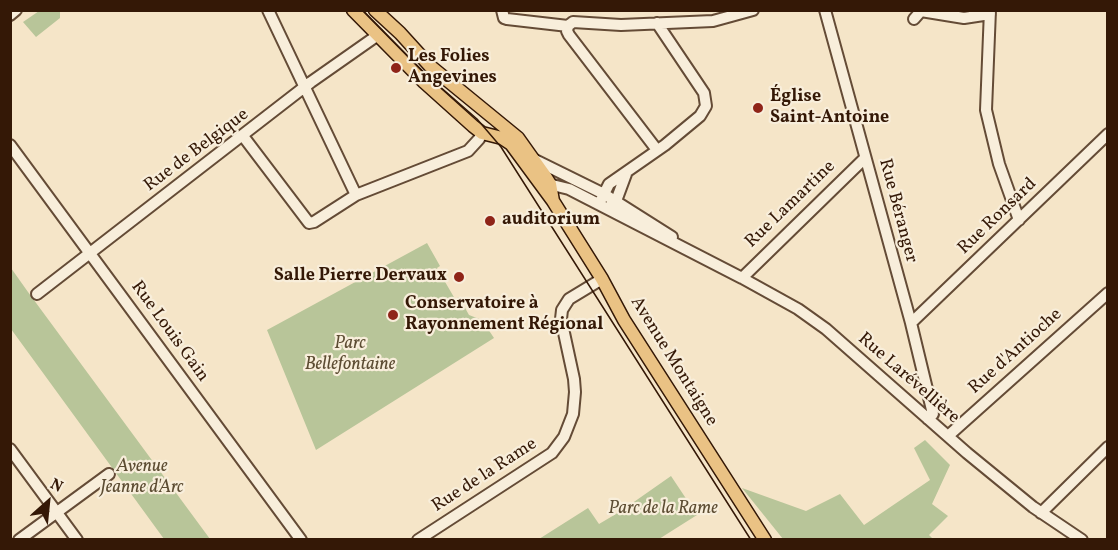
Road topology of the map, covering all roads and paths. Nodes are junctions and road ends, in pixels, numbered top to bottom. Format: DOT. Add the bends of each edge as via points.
graph roads {
  1 [pos="16,10"];
  2 [pos="268,10"];
  3 [pos="352,10"];
  4 [pos="375,10"];
  5 [pos="502,10"];
  6 [pos="668,10"];
  7 [pos="753,10"];
  8 [pos="825,10"];
  9 [pos="990,12"];
  10 [pos="10,15"];
  11 [pos="914,19"];
  12 [pos="670,22"];
  13 [pos="657,23"];
  14 [pos="568,26"];
  15 [pos="378,35"];
  16 [pos="305,87"];
  17 [pos="482,133"];
  18 [pos="1107,134"];
  19 [pos="243,136"];
  20 [pos="10,145"];
  21 [pos="657,150"];
  22 [pos="865,158"];
  23 [pos="533,159"];
  24 [pos="627,173"];
  25 [pos="544,183"];
  26 [pos="356,195"];
  27 [pos="601,199"];
  28 [pos="616,201"];
  29 [pos="1018,220"];
  30 [pos="90,252"];
  31 [pos="702,257"];
  32 [pos="742,278"];
  33 [pos="602,279"];
  34 [pos="1107,292"];
  35 [pos="37,294"];
  36 [pos="911,323"];
  37 [pos="928,419"];
  38 [pos="948,436"];
  39 [pos="1107,447"];
  40 [pos="10,449"];
  41 [pos="109,474"];
  42 [pos="57,512"];
  43 [pos="1041,513"];
  44 [pos="19,540"];
  45 [pos="77,540"];
  46 [pos="301,540"];
  47 [pos="418,540"];
  48 [pos="765,540"];
  49 [pos="1082,540"];
  1 -- 10 [label="street"];
  2 -- 16 [label="street"];
  3 -- 15 [label="main road, Avenue Montaigne"];
  4 -- 23 [label="main road, Avenue Montaigne" via="430,66 518,138"];
  5 -- 14 [label="street" via="507,19"];
  6 -- 12 [label="street"];
  7 -- 12 [label="street" via="713,21"];
  8 -- 22 [label="street, Rue Béranger"];
  9 -- 11 [label="street" via="964,18 921,11"];
  9 -- 29 [label="street" via="986,110"];
  12 -- 13 [label="street"];
  13 -- 14 [label="street" via="621,26 573,22"];
  13 -- 21 [label="street" via="707,100 700,116"];
  14 -- 21 [label="street" via="569,35"];
  15 -- 16 [label="street, Rue de Belgique"];
  15 -- 17 [label="main road, Avenue Montaigne"];
  16 -- 19 [label="street, Rue de Belgique"];
  16 -- 26 [label="street"];
  17 -- 25 [label="main road, Avenue Montaigne" via="506,140"];
  17 -- 26 [label="street" via="468,151"];
  18 -- 29 [label="street, Rue Ronsard"];
  19 -- 26 [label="street" via="309,223"];
  19 -- 30 [label="street, Rue de Belgique"];
  20 -- 30 [label="street, Rue Louis Gain"];
  21 -- 24 [label="street"];
  22 -- 32 [label="street, Rue Lamartine"];
  22 -- 36 [label="street, Rue Béranger"];
  23 -- 25 [label="main road, Avenue Montaigne"];
  23 -- 27 [label="street, Rue Larévellière"];
  24 -- 27 [label="street" via="609,184"];
  24 -- 28 [label="street"];
  25 -- 27 [label="street, Rue Larévellière"];
  25 -- 33 [label="main road, Avenue Montaigne"];
  27 -- 28 [label="street, Rue Larévellière"];
  27 -- 31 [label="street, Rue Larévellière"];
  28 -- 31 [label="street, Rue Larévellière"];
  29 -- 36 [label="street, Rue Ronsard"];
  30 -- 35 [label="street, Rue de Belgique"];
  30 -- 46 [label="street, Rue Louis Gain"];
  31 -- 32 [label="street, Rue Larévellière"];
  32 -- 37 [label="street, Rue Larévellière" via="826,329"];
  33 -- 47 [label="street, Rue de la Rame" via="569,299 562,310 575,392 573,414 564,437 552,453"];
  33 -- 48 [label="main road, Avenue Montaigne" via="624,320"];
  34 -- 38 [label="street, Rue d'Antioche"];
  36 -- 37 [label="street, Rue Béranger" via="933,414"];
  37 -- 38 [label="street, Rue Larévellière"];
  38 -- 43 [label="street, Rue Larévellière"];
  39 -- 43 [label="street"];
  40 -- 42 [label="street"];
  41 -- 42 [label="street"];
  42 -- 44 [label="street"];
  42 -- 45 [label="street"];
  43 -- 49 [label="street, Rue Larévellière"];
}
